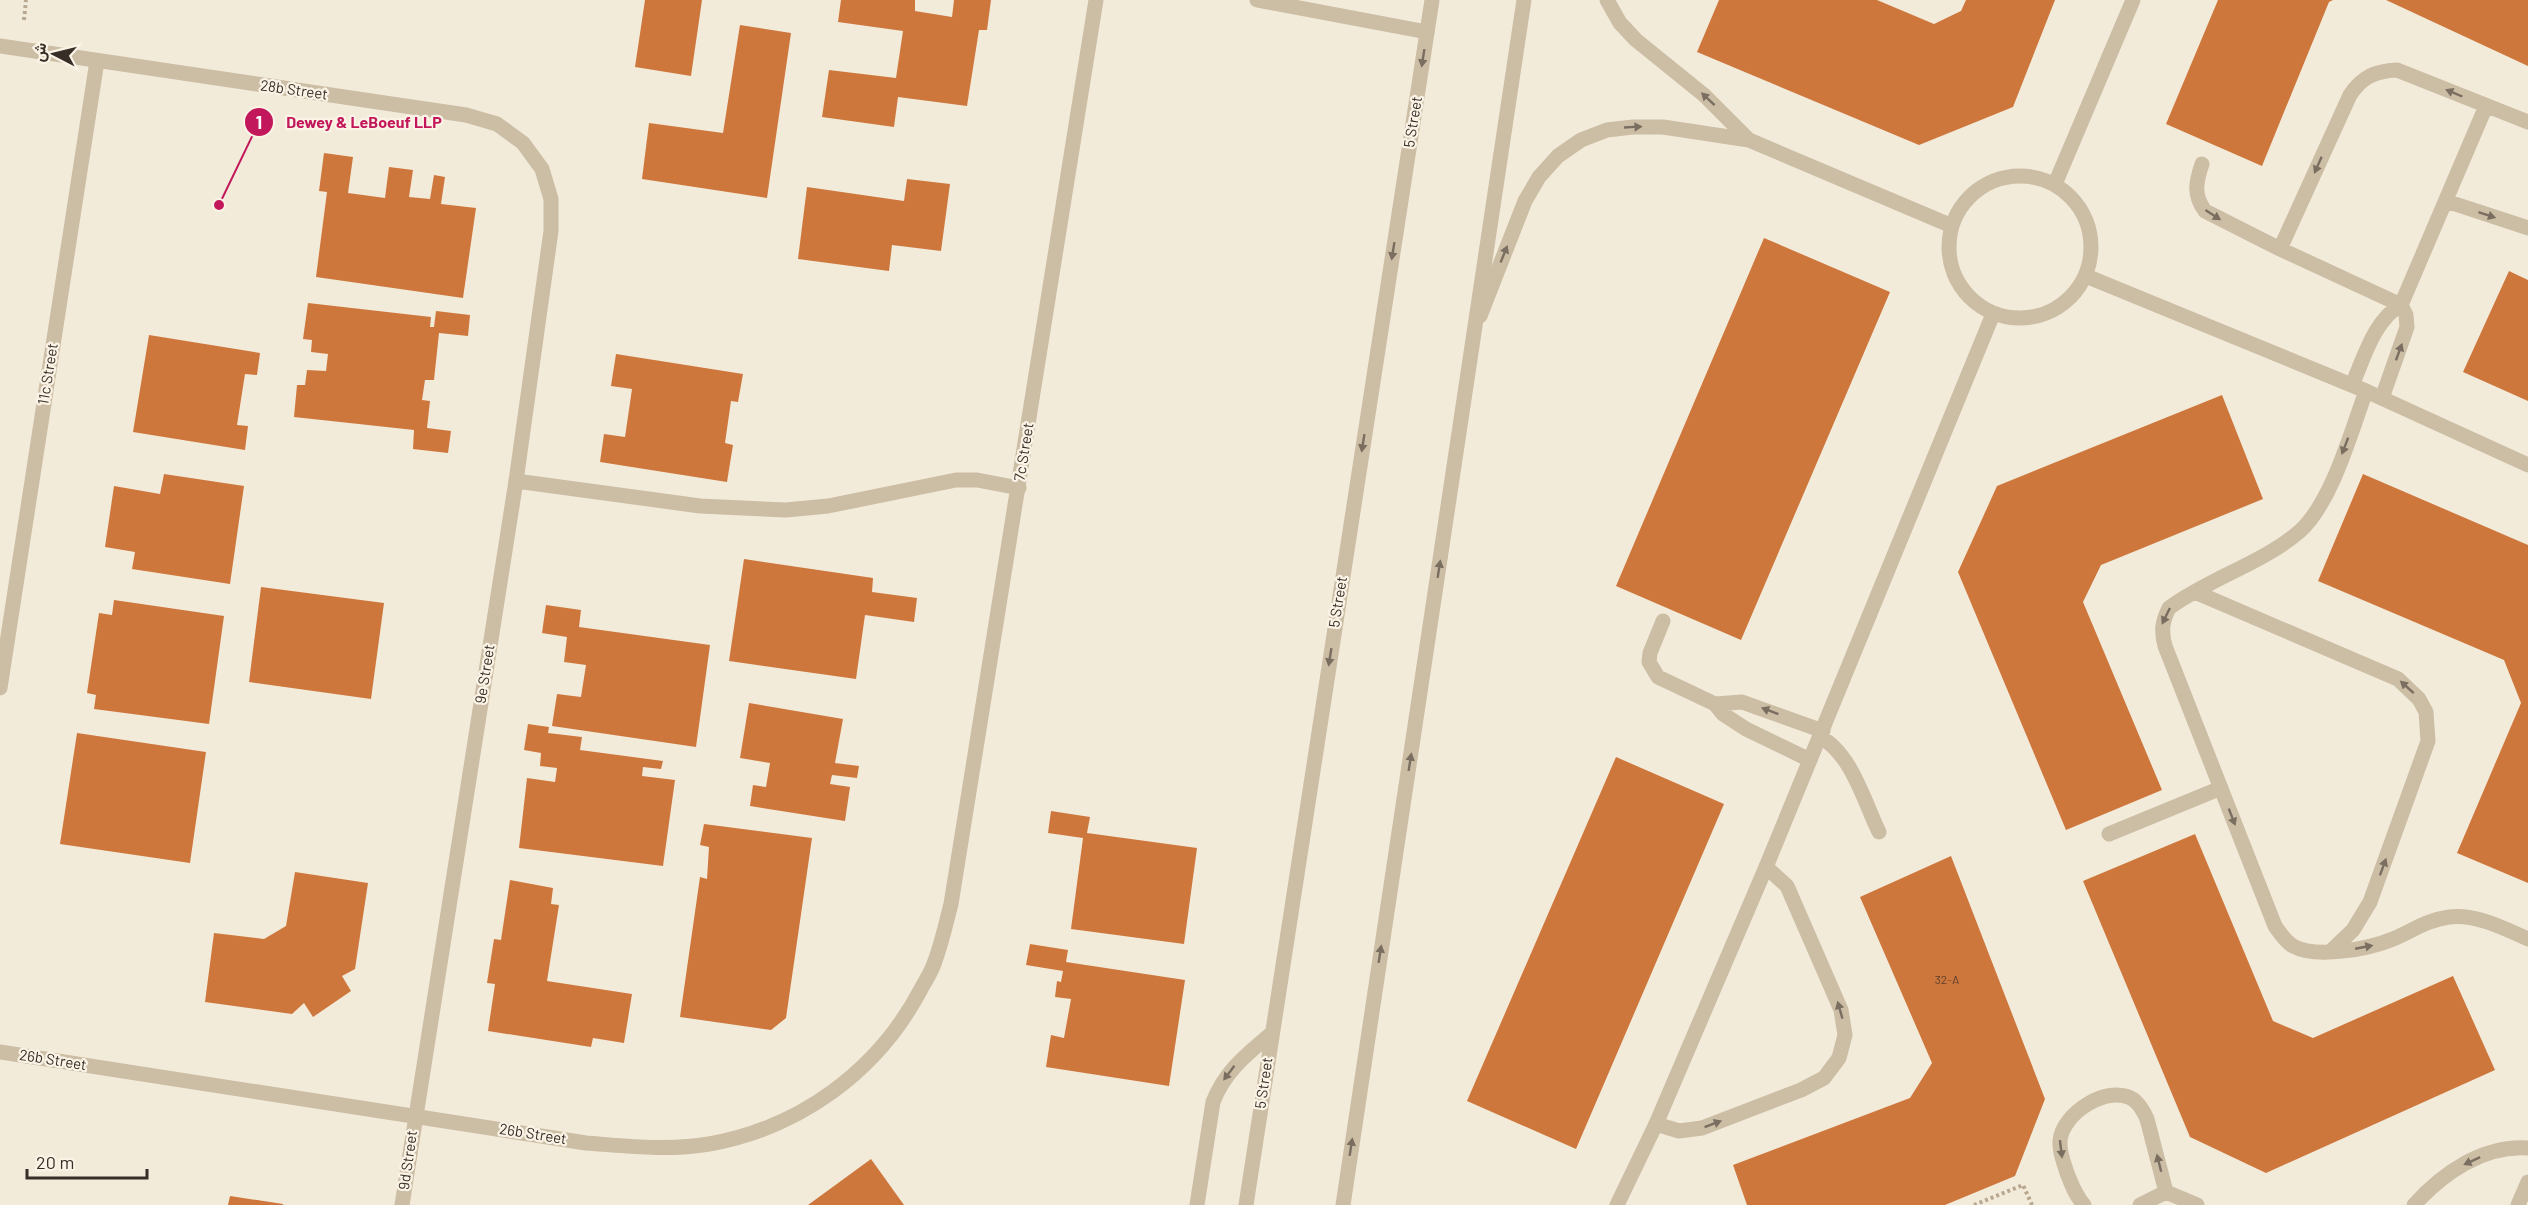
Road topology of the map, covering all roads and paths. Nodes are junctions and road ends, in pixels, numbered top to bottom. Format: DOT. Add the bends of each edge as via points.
graph roads {
  1 [pos="1096,0"];
  2 [pos="1257,0"];
  3 [pos="1432,0"];
  4 [pos="1524,0"];
  5 [pos="1607,0"];
  6 [pos="2133,0"];
  7 [pos="1427,32"];
  8 [pos="0,46"];
  9 [pos="97,61"];
  10 [pos="2486,106"];
  11 [pos="2528,123"];
  12 [pos="1749,140"];
  13 [pos="2202,164"];
  14 [pos="2055,184"];
  15 [pos="2446,201"];
  16 [pos="1952,226"];
  17 [pos="2528,228"];
  18 [pos="551,231"];
  19 [pos="2280,249"];
  20 [pos="2086,276"];
  21 [pos="2401,305"];
  22 [pos="1993,314"];
  23 [pos="1475,327"];
  24 [pos="2359,388"];
  25 [pos="2382,398"];
  26 [pos="2528,465"];
  27 [pos="516,481"];
  28 [pos="1018,488"];
  29 [pos="2195,592"];
  30 [pos="1663,621"];
  31 [pos="0,687"];
  32 [pos="1715,704"];
  33 [pos="1821,734"];
  34 [pos="1810,760"];
  35 [pos="2221,788"];
  36 [pos="1879,832"];
  37 [pos="2109,834"];
  38 [pos="1766,867"];
  39 [pos="951,904"];
  40 [pos="2528,939"];
  41 [pos="2331,951"];
  42 [pos="1272,1033"];
  43 [pos="0,1052"];
  44 [pos="415,1116"];
  45 [pos="1656,1124"];
  46 [pos="2528,1148"];
  47 [pos="2528,1182"];
  48 [pos="2166,1192"];
  49 [pos="402,1205"];
  50 [pos="1197,1205"];
  51 [pos="1246,1205"];
  52 [pos="1343,1205"];
  53 [pos="1617,1205"];
  54 [pos="1974,1205"];
  55 [pos="2032,1205"];
  56 [pos="2084,1205"];
  57 [pos="2140,1205"];
  58 [pos="2197,1205"];
  59 [pos="2414,1205"];
  60 [pos="2518,1205"];
  1 -- 28 [label="street, 7c Street"];
  2 -- 7 [label="street"];
  3 -- 7 [label="street, 5 Street"];
  4 -- 23 [label="street"];
  12 -- 5 [label="street, one-way" via="1704,95 1636,40"];
  6 -- 14 [label="street"];
  7 -- 42 [label="street, 5 Street, one-way"];
  8 -- 9 [label="street, 28b Street"];
  9 -- 18 [label="street, 28b Street" via="466,115 497,124 523,143 542,169 551,199"];
  9 -- 31 [label="street, 11c Street"];
  10 -- 11 [label="street"];
  10 -- 15 [label="street"];
  10 -- 19 [label="street, one-way" via="2397,70 2369,75 2350,95"];
  12 -- 16 [label="street"];
  23 -- 12 [label="street, one-way" via="1526,201 1539,177 1573,145 1607,130 1633,126"];
  13 -- 19 [label="street, one-way" via="2196,192 2205,211"];
  14 -- 16 [label="street" via="2031,176 2006,177 1982,186 1964,204"];
  14 -- 20 [label="street" via="2075,201 2088,224 2092,250"];
  15 -- 17 [label="street, one-way"];
  15 -- 21 [label="street"];
  16 -- 22 [label="street" via="1949,252 1956,278 1971,299"];
  18 -- 27 [label="street, 9e Street"];
  19 -- 21 [label="street"];
  20 -- 22 [label="street" via="2070,299 2047,314 2020,319"];
  20 -- 24 [label="street"];
  21 -- 24 [label="street" via="2378,327"];
  25 -- 21 [label="street, one-way" via="2407,327"];
  22 -- 33 [label="street"];
  52 -- 23 [label="street, one-way"];
  24 -- 25 [label="street"];
  24 -- 29 [label="street, one-way" via="2328,491 2312,519 2285,542"];
  25 -- 26 [label="street"];
  27 -- 28 [label="street" via="699,506 786,510 828,506 956,480"];
  27 -- 44 [label="street, 9e Street"];
  28 -- 39 [label="street, 7c Street"];
  29 -- 35 [label="street, one-way" via="2169,608 2162,620 2162,633"];
  41 -- 29 [label="street, one-way" via="2353,930 2370,903 2428,741 2426,712 2419,699 2398,679"];
  30 -- 32 [label="street" via="1650,653 1652,670 1666,681"];
  33 -- 32 [label="street, one-way" via="1742,702"];
  32 -- 34 [label="street" via="1746,729"];
  33 -- 34 [label="street"];
  33 -- 36 [label="street" via="1846,761"];
  34 -- 38 [label="street"];
  35 -- 37 [label="street"];
  35 -- 41 [label="street, one-way" via="2282,937 2304,951"];
  38 -- 45 [label="street"];
  45 -- 38 [label="street, one-way" via="1679,1131 1702,1128 1802,1090 1824,1078 1839,1058 1845,1035 1841,1010 1787,886"];
  39 -- 44 [label="street, 26b Street" via="935,963 907,1016 869,1063 821,1101 767,1128 708,1144 648,1148 586,1143"];
  41 -- 40 [label="street, one-way" via="2373,946 2450,917 2490,922"];
  42 -- 50 [label="street, one-way" via="1236,1064 1219,1088"];
  42 -- 51 [label="street, 5 Street"];
  43 -- 44 [label="street, 26b Street"];
  44 -- 49 [label="street, 9d Street"];
  45 -- 53 [label="street"];
  46 -- 59 [label="street, one-way" via="2486,1154 2460,1166 2435,1182"];
  47 -- 60 [label="street"];
  48 -- 56 [label="street, one-way" via="2142,1108 2122,1095 2110,1095 2077,1110 2062,1130 2061,1156 2076,1196"];
  48 -- 57 [label="street"];
  48 -- 58 [label="street"];
  54 -- 55 [label="path" via="2023,1185"];
}
